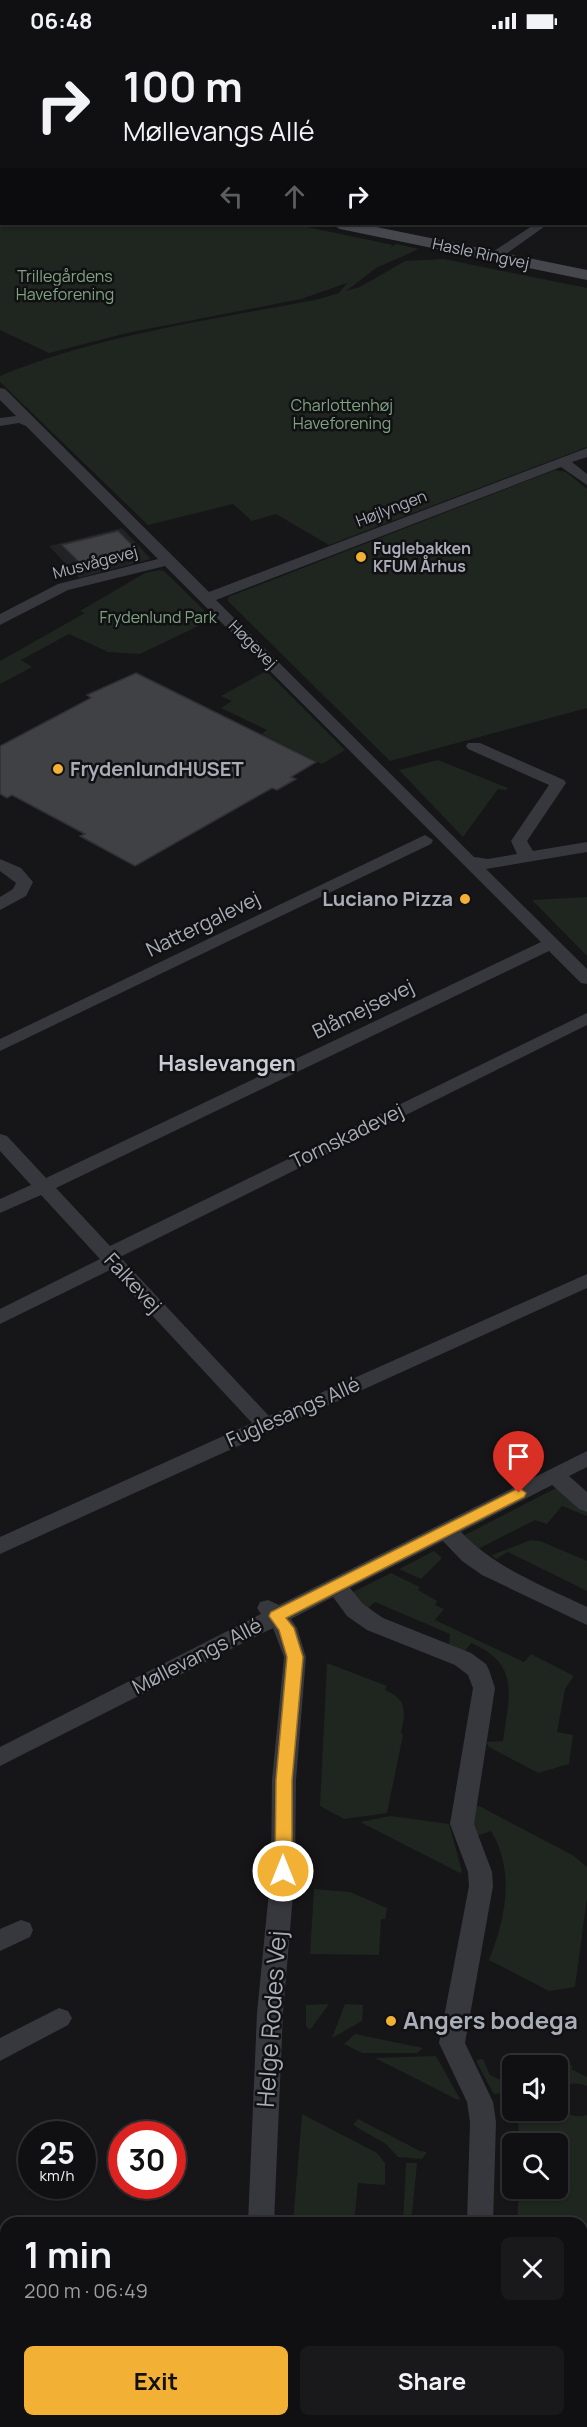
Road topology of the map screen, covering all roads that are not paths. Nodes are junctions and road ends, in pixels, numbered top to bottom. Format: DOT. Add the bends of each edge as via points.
graph roads {
  1 [pos="346,225"];
  2 [pos="395,225"];
  3 [pos="540,225"];
  4 [pos="500,251"];
  5 [pos="587,264"];
  6 [pos="587,275"];
  7 [pos="0,392"];
  8 [pos="0,422"];
  9 [pos="31,423"];
  10 [pos="587,452"];
  11 [pos="562,461"];
  12 [pos="587,481"];
  13 [pos="170,560"];
  14 [pos="207,598"];
  15 [pos="0,620"];
  16 [pos="474,746"];
  17 [pos="425,840"];
  18 [pos="587,847"];
  19 [pos="528,856"];
  20 [pos="470,861"];
  21 [pos="0,864"];
  22 [pos="0,905"];
  23 [pos="550,944"];
  24 [pos="587,979"];
  25 [pos="587,1018"];
  26 [pos="0,1046"];
  27 [pos="0,1140"];
  28 [pos="45,1186"];
  29 [pos="0,1207"];
  30 [pos="110,1258"];
  31 [pos="587,1280"];
  32 [pos="0,1317"];
  33 [pos="266,1425"];
  34 [pos="587,1447"];
  35 [pos="587,1458"];
  36 [pos="554,1474"];
  37 [pos="587,1504"];
  38 [pos="447,1531"];
  39 [pos="0,1546"];
  40 [pos="336,1586"];
  41 [pos="272,1612"];
  42 [pos="587,1617"];
  43 [pos="0,1744"];
  44 [pos="0,1757"];
  45 [pos="59,2018"];
  46 [pos="0,2050"];
  47 [pos="261,2217"];
  48 [pos="480,2217"];
  1 -- 4 [label="main road, Hasle Ringvej"];
  2 -- 4 [label="main road, Hasle Ringvej"];
  3 -- 4 [label="street"];
  4 -- 5 [label="main road, Hasle Ringvej"];
  4 -- 6 [label="main road, Hasle Ringvej"];
  7 -- 9 [label="street, Høgevej"];
  8 -- 9 [label="street" via="16,419"];
  9 -- 13 [label="street, Høgevej"];
  10 -- 11 [label="street, Højlyngen"];
  11 -- 12 [label="street"];
  11 -- 14 [label="street, Højlyngen"];
  13 -- 14 [label="street, Høgevej"];
  13 -- 15 [label="street, Musvågevej" via="63,587"];
  14 -- 20 [label="street, Høgevej"];
  16 -- 19 [label="street" via="558,783 519,841"];
  17 -- 26 [label="street, Nattergalevej"];
  18 -- 19 [label="street"];
  19 -- 20 [label="street" via="489,864"];
  20 -- 23 [label="street, Høgevej"];
  21 -- 22 [label="street" via="25,882 20,892"];
  23 -- 24 [label="street, Høgevej"];
  23 -- 28 [label="street, Blåmejsevej"];
  25 -- 30 [label="street, Tornskadevej"];
  27 -- 28 [label="street, Falkevej"];
  28 -- 29 [label="street, Blåmejsevej"];
  28 -- 30 [label="street, Falkevej"];
  30 -- 32 [label="street, Tornskadevej"];
  30 -- 33 [label="street, Falkevej"];
  31 -- 33 [label="street, Fuglesangs Allé"];
  33 -- 39 [label="street, Fuglesangs Allé"];
  34 -- 41 [label="street, Møllevangs Allé"];
  35 -- 36 [label="street, Møllevangs Allé"];
  36 -- 37 [label="street"];
  36 -- 38 [label="street, Møllevangs Allé"];
  38 -- 40 [label="street, Møllevangs Allé"];
  38 -- 42 [label="street" via="490,1569"];
  40 -- 41 [label="street, Møllevangs Allé"];
  40 -- 48 [label="street" via="355,1611 375,1624 463,1659 478,1670 484,1688 462,1824 480,1872 481,1886 452,2043 480,2102"];
  41 -- 43 [label="street, Møllevangs Allé"];
  41 -- 44 [label="street, Møllevangs Allé"];
  41 -- 47 [label="street, Helge Rodes Vej" via="286,1628 295,1657 284,1780 283,1871 270,2013"];
  45 -- 46 [label="street"];
}
